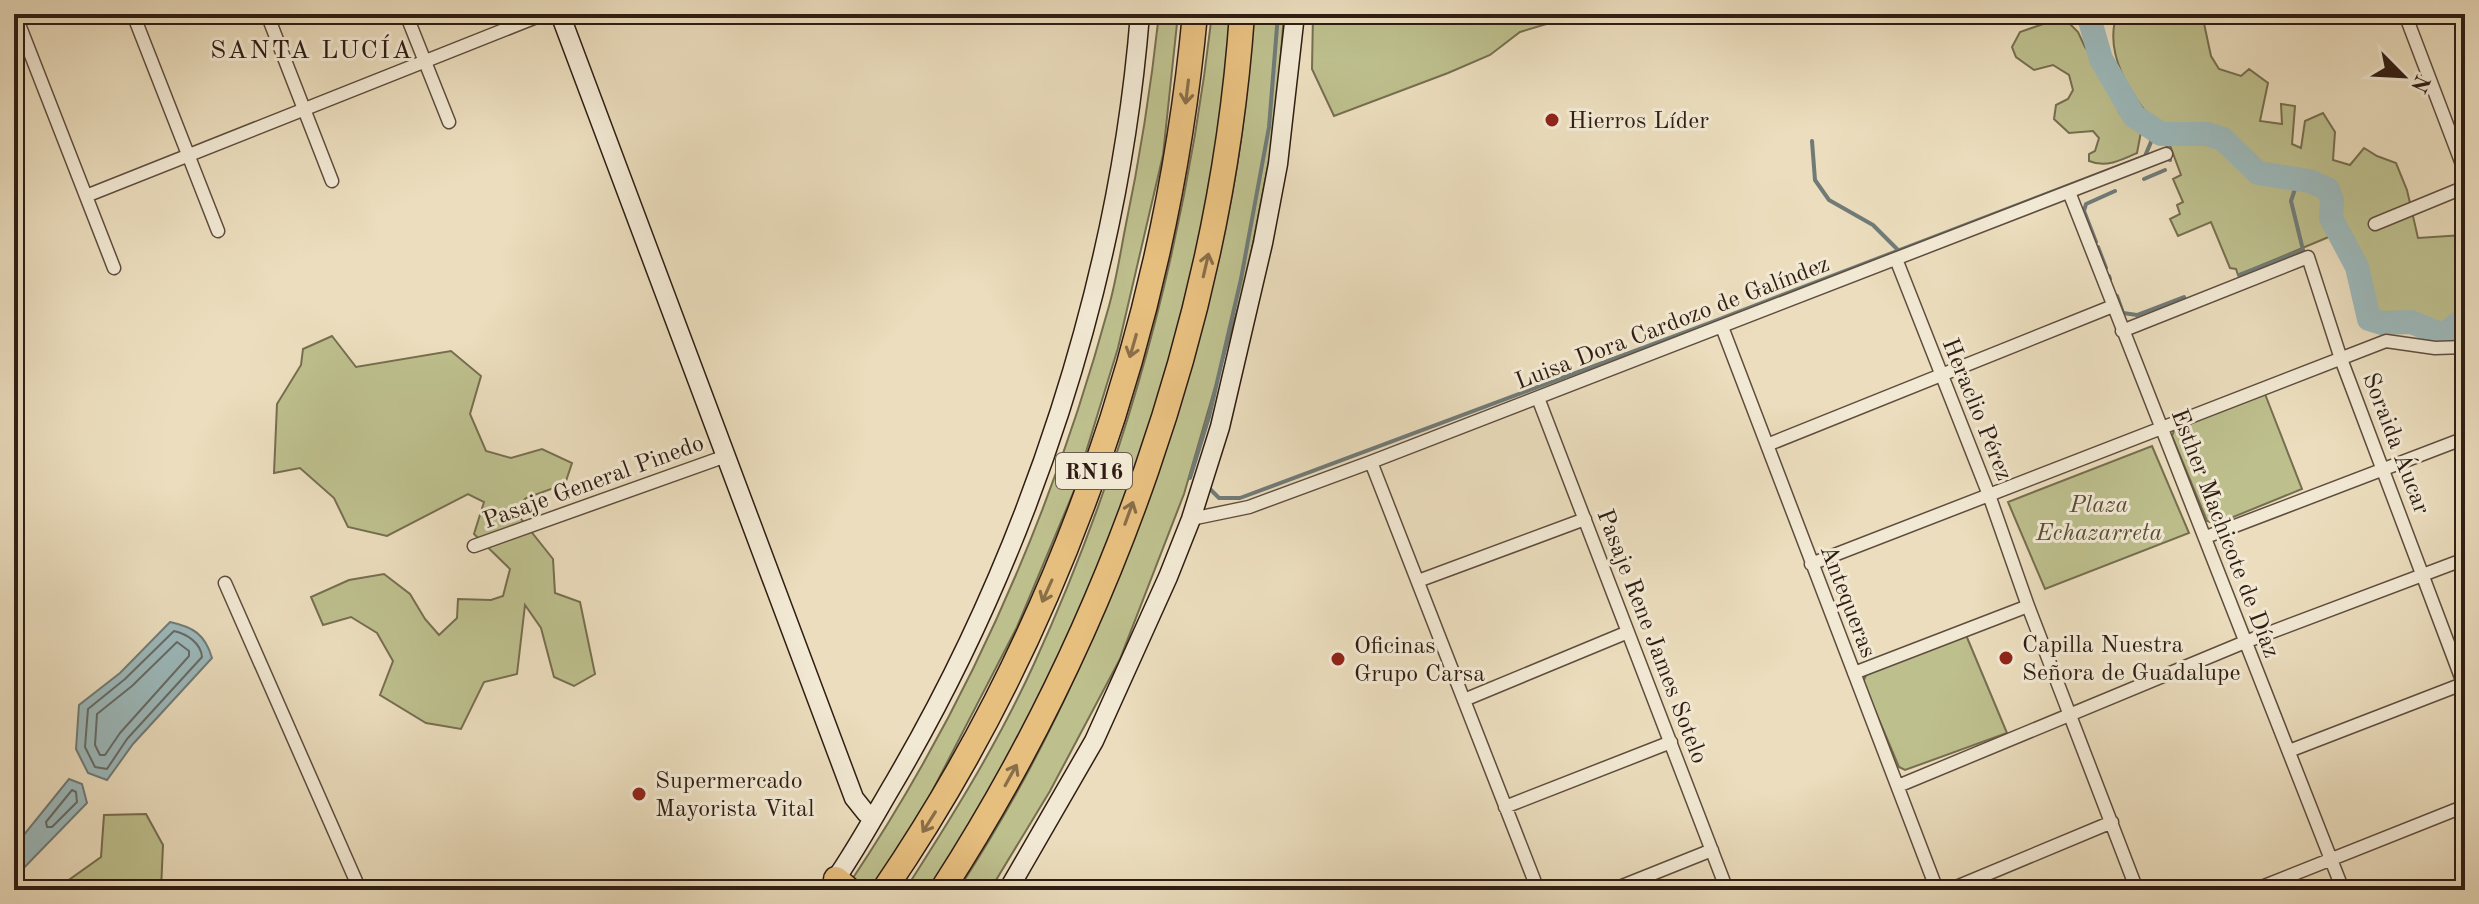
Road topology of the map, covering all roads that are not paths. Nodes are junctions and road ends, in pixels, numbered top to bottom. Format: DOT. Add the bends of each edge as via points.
graph roads {
  1 [pos="15,14"];
  2 [pos="133,14"];
  3 [pos="267,14"];
  4 [pos="406,14"];
  5 [pos="544,14"];
  6 [pos="560,14"];
  7 [pos="1140,14"];
  8 [pos="1195,14"];
  9 [pos="1242,14"];
  10 [pos="1295,14"];
  11 [pos="2405,14"];
  12 [pos="425,61"];
  13 [pos="304,109"];
  14 [pos="449,122"];
  15 [pos="2166,154"];
  16 [pos="189,155"];
  17 [pos="2465,172"];
  18 [pos="332,181"];
  19 [pos="2465,187"];
  20 [pos="2069,192"];
  21 [pos="86,196"];
  22 [pos="2375,224"];
  23 [pos="218,231"];
  24 [pos="1896,259"];
  25 [pos="114,268"];
  26 [pos="2113,306"];
  27 [pos="1722,327"];
  28 [pos="2122,331"];
  29 [pos="2465,347"];
  30 [pos="2341,359"];
  31 [pos="1941,375"];
  32 [pos="1538,398"];
  33 [pos="2162,427"];
  34 [pos="2465,438"];
  35 [pos="1767,445"];
  36 [pos="726,456"];
  37 [pos="1371,462"];
  38 [pos="2382,469"];
  39 [pos="1989,495"];
  40 [pos="1191,519"];
  41 [pos="1585,519"];
  42 [pos="2206,537"];
  43 [pos="474,546"];
  44 [pos="2465,559"];
  45 [pos="1811,564"];
  46 [pos="2423,576"];
  47 [pos="1418,581"];
  48 [pos="225,583"];
  49 [pos="2028,606"];
  50 [pos="1628,632"];
  51 [pos="2245,642"];
  52 [pos="1854,673"];
  53 [pos="2464,685"];
  54 [pos="1464,700"];
  55 [pos="2070,714"];
  56 [pos="1671,742"];
  57 [pos="2289,751"];
  58 [pos="1898,786"];
  59 [pos="2465,806"];
  60 [pos="1505,807"];
  61 [pos="873,818"];
  62 [pos="2112,822"];
  63 [pos="1712,850"];
  64 [pos="2331,859"];
  65 [pos="838,886"];
  66 [pos="360,890"];
  67 [pos="884,890"];
  68 [pos="942,890"];
  69 [pos="1008,890"];
  70 [pos="1538,890"];
  71 [pos="1612,890"];
  72 [pos="1727,890"];
  73 [pos="1937,890"];
  74 [pos="1949,890"];
  75 [pos="2137,890"];
  76 [pos="2254,890"];
  77 [pos="2343,890"];
  1 -- 21 [label="street"];
  2 -- 16 [label="street"];
  3 -- 13 [label="street"];
  4 -- 12 [label="street"];
  5 -- 12 [label="street"];
  6 -- 36 [label="street"];
  7 -- 61 [label="street" via="1111,215 1047,447 1003,563 956,665"];
  8 -- 67 [label="highway, RN16, one-way" via="1179,148 1161,238 1097,462 1016,659 941,801"];
  68 -- 9 [label="highway, RN16, one-way" via="1007,783 1072,654 1154,444 1208,254 1225,166"];
  10 -- 40 [label="street" via="1263,243 1224,412"];
  11 -- 17 [label="street"];
  12 -- 13 [label="street"];
  12 -- 14 [label="street"];
  13 -- 16 [label="street"];
  13 -- 18 [label="street"];
  15 -- 20 [label="street, Luisa Dora Cardozo de Galíndez"];
  16 -- 21 [label="street"];
  16 -- 23 [label="street"];
  19 -- 22 [label="street"];
  20 -- 24 [label="street, Luisa Dora Cardozo de Galíndez"];
  20 -- 26 [label="street, Esther Machicote de Díaz"];
  21 -- 25 [label="street"];
  24 -- 27 [label="street, Luisa Dora Cardozo de Galíndez"];
  24 -- 31 [label="street, Heraclio Pérez"];
  26 -- 28 [label="street, Esther Machicote de Díaz"];
  26 -- 31 [label="street"];
  27 -- 32 [label="street, Luisa Dora Cardozo de Galíndez"];
  27 -- 35 [label="street, Antequeras"];
  28 -- 30 [label="street, Soraida Áucar" via="2308,257"];
  28 -- 33 [label="street, Esther Machicote de Díaz"];
  29 -- 30 [label="street" via="2386,341"];
  30 -- 33 [label="street"];
  30 -- 38 [label="street, Soraida Áucar"];
  31 -- 35 [label="street"];
  31 -- 39 [label="street, Heraclio Pérez"];
  32 -- 37 [label="street, Luisa Dora Cardozo de Galíndez"];
  32 -- 41 [label="street, Pasaje Rene James Sotelo"];
  33 -- 39 [label="street"];
  33 -- 42 [label="street, Esther Machicote de Díaz"];
  34 -- 38 [label="street"];
  35 -- 45 [label="street, Antequeras"];
  36 -- 43 [label="street, Pasaje General Pinedo"];
  36 -- 61 [label="street" via="854,798"];
  37 -- 40 [label="street, Luisa Dora Cardozo de Galíndez" via="1249,507"];
  37 -- 47 [label="street"];
  38 -- 42 [label="street"];
  38 -- 46 [label="street, Soraida Áucar"];
  39 -- 45 [label="street"];
  39 -- 49 [label="street, Heraclio Pérez"];
  40 -- 69 [label="street" via="1094,741"];
  41 -- 47 [label="street"];
  41 -- 50 [label="street, Pasaje Rene James Sotelo"];
  42 -- 51 [label="street, Esther Machicote de Díaz"];
  44 -- 46 [label="street"];
  45 -- 52 [label="street, Antequeras"];
  46 -- 51 [label="street"];
  46 -- 53 [label="street, Soraida Áucar"];
  47 -- 54 [label="street"];
  48 -- 66 [label="street"];
  49 -- 52 [label="street"];
  49 -- 55 [label="street, Heraclio Pérez"];
  50 -- 54 [label="street"];
  50 -- 56 [label="street, Pasaje Rene James Sotelo"];
  51 -- 55 [label="street"];
  51 -- 57 [label="street, Esther Machicote de Díaz"];
  52 -- 58 [label="street, Antequeras"];
  53 -- 57 [label="street"];
  54 -- 60 [label="street"];
  55 -- 58 [label="street"];
  55 -- 62 [label="street, Heraclio Pérez"];
  56 -- 60 [label="street"];
  56 -- 63 [label="street, Pasaje Rene James Sotelo"];
  57 -- 64 [label="street, Esther Machicote de Díaz"];
  58 -- 73 [label="street, Antequeras"];
  59 -- 64 [label="street"];
  60 -- 70 [label="street"];
  61 -- 65 [label="street"];
  62 -- 74 [label="street"];
  62 -- 75 [label="street, Heraclio Pérez"];
  63 -- 71 [label="street"];
  63 -- 72 [label="street, Pasaje Rene James Sotelo"];
  64 -- 76 [label="street"];
  64 -- 77 [label="street, Esther Machicote de Díaz"];
}
